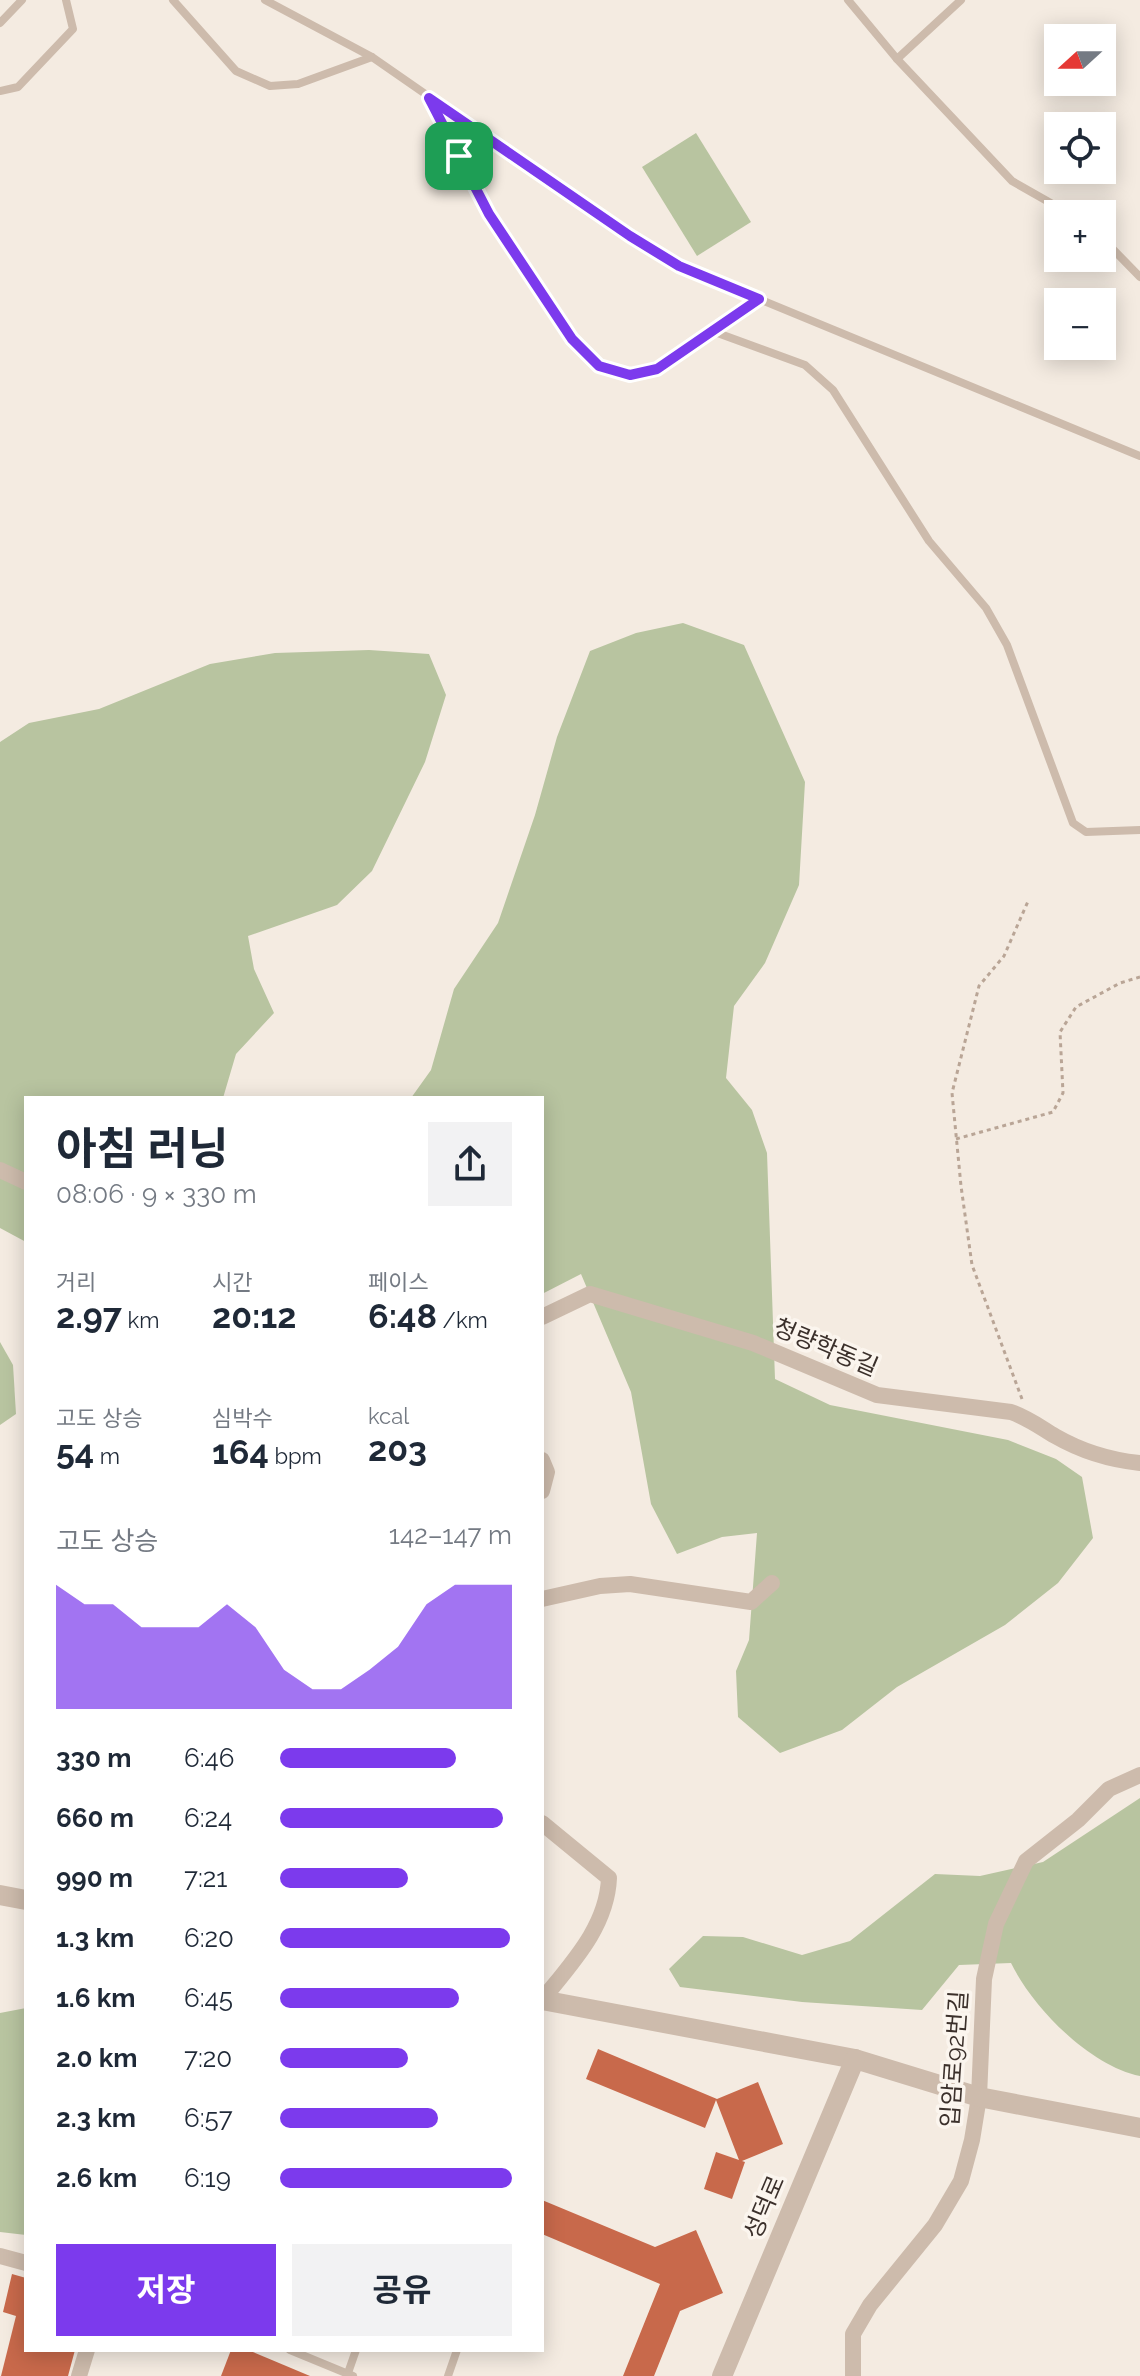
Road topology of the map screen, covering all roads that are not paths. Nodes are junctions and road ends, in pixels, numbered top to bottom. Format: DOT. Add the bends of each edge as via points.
graph roads {
  1 [pos="22,0"];
  2 [pos="66,0"];
  3 [pos="173,0"];
  4 [pos="265,0"];
  5 [pos="848,0"];
  6 [pos="961,0"];
  7 [pos="0,23"];
  8 [pos="372,57"];
  9 [pos="897,59"];
  10 [pos="0,91"];
  11 [pos="429,98"];
  12 [pos="1045,200"];
  13 [pos="1116,252"];
  14 [pos="1140,277"];
  15 [pos="759,299"];
  16 [pos="712,331"];
  17 [pos="1140,456"];
  18 [pos="1140,830"];
  19 [pos="0,1170"];
  20 [pos="24,1181"];
  21 [pos="544,1316"];
  22 [pos="1140,1463"];
  23 [pos="772,1583"];
  24 [pos="544,1599"];
  25 [pos="1140,1775"];
  26 [pos="544,1825"];
  27 [pos="0,1895"];
  28 [pos="24,1900"];
  29 [pos="544,1998"];
  30 [pos="544,2000"];
  31 [pos="855,2059"];
  32 [pos="979,2097"];
  33 [pos="1140,2128"];
  34 [pos="0,2256"];
  35 [pos="24,2262"];
  36 [pos="86,2352"];
  37 [pos="295,2352"];
  38 [pos="356,2352"];
  39 [pos="456,2352"];
  40 [pos="350,2375"];
  41 [pos="79,2376"];
  42 [pos="448,2376"];
  43 [pos="722,2376"];
  44 [pos="853,2376"];
  1 -- 7 [label="lane"];
  2 -- 10 [label="lane" via="73,29 18,87"];
  3 -- 8 [label="lane" via="236,71 270,86 298,84"];
  4 -- 8 [label="lane"];
  5 -- 9 [label="lane"];
  6 -- 9 [label="lane"];
  8 -- 11 [label="lane"];
  9 -- 12 [label="lane" via="1012,181"];
  11 -- 15 [label="lane" via="667,259"];
  11 -- 16 [label="lane" via="489,214 572,339 599,366 630,375 657,369"];
  13 -- 14 [label="lane"];
  15 -- 16 [label="lane"];
  15 -- 17 [label="lane"];
  16 -- 18 [label="lane" via="805,365 833,390 929,541 986,608 1007,645 1073,823 1086,832"];
  19 -- 20 [label="street"];
  21 -- 22 [label="street, 청량학동길" via="590,1294 753,1343 877,1395 1011,1412 1093,1453"];
  23 -- 24 [label="street" via="751,1602 630,1584"];
  25 -- 32 [label="street, 입암로92번길" via="1109,1789 1026,1861 996,1924 984,1979"];
  26 -- 29 [label="street" via="609,1878 589,1942"];
  27 -- 28 [label="street"];
  30 -- 31 [label="street"];
  31 -- 32 [label="street"];
  31 -- 43 [label="street, 성덕로"];
  32 -- 33 [label="street"];
  32 -- 44 [label="street, 입암로92번길" via="961,2181 935,2225 853,2334"];
  34 -- 35 [label="street"];
  36 -- 41 [label="street"];
  37 -- 40 [label="lane"];
  38 -- 40 [label="lane"];
  39 -- 42 [label="lane"];
}
